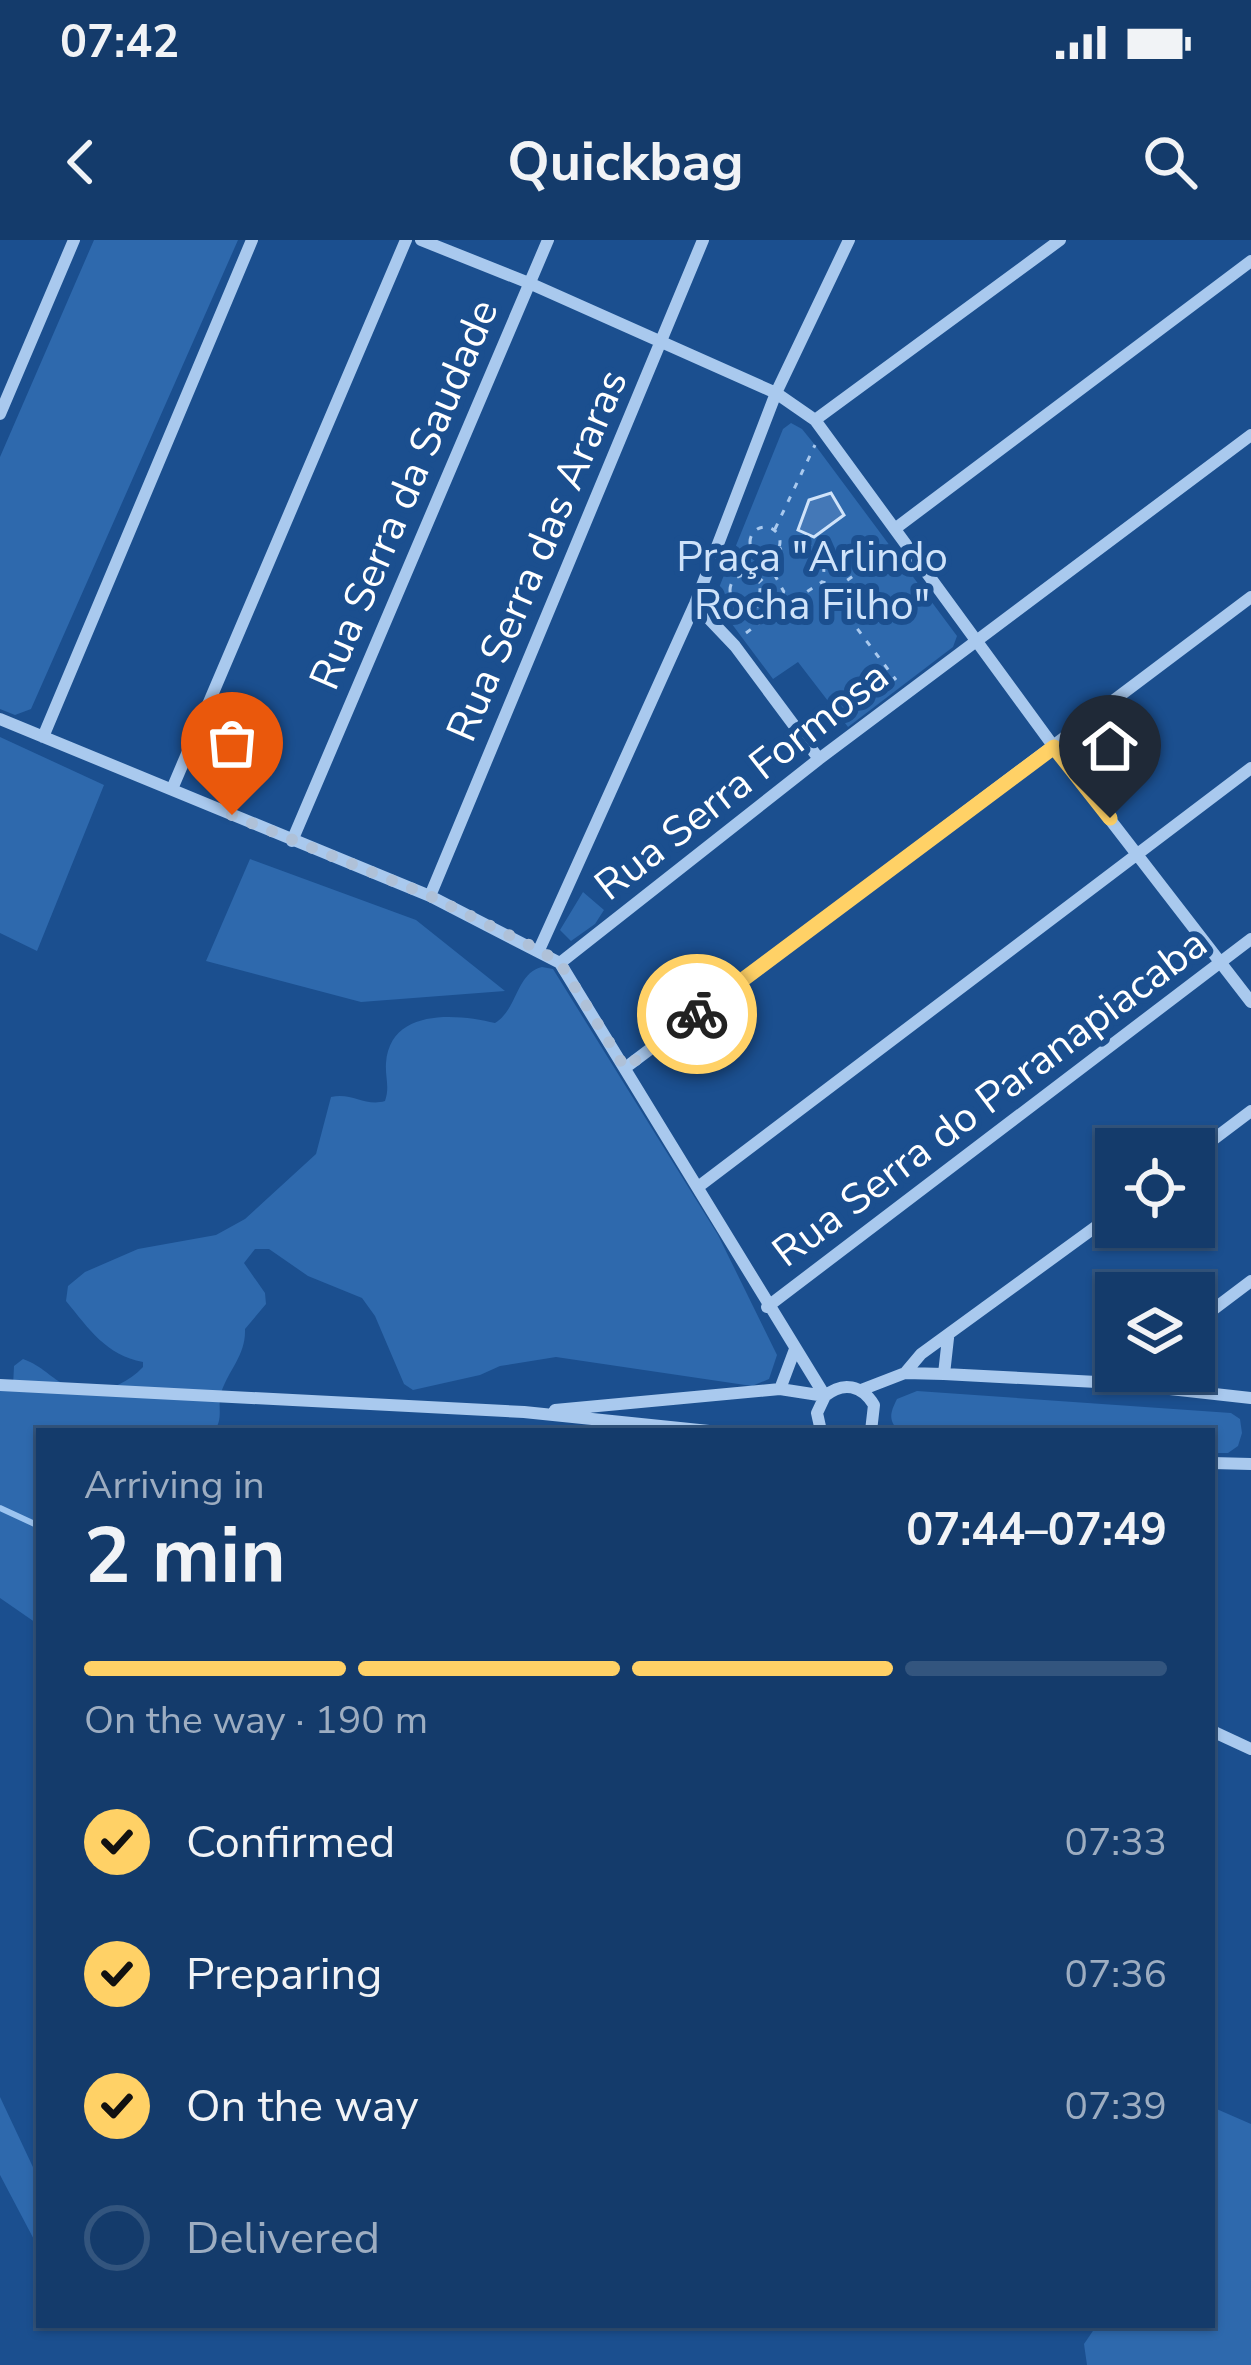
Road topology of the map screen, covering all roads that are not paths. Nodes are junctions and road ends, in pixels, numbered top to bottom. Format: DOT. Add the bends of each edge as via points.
graph roads {
  1 [pos="74,240"];
  2 [pos="252,240"];
  3 [pos="406,240"];
  4 [pos="421,240"];
  5 [pos="548,240"];
  6 [pos="703,240"];
  7 [pos="849,240"];
  8 [pos="1060,240"];
  9 [pos="1251,261"];
  10 [pos="529,284"];
  11 [pos="661,342"];
  12 [pos="776,393"];
  13 [pos="0,414"];
  14 [pos="815,420"];
  15 [pos="1251,435"];
  16 [pos="896,528"];
  17 [pos="1251,597"];
  18 [pos="695,604"];
  19 [pos="977,640"];
  20 [pos="0,718"];
  21 [pos="44,737"];
  22 [pos="1054,747"];
  23 [pos="819,759"];
  24 [pos="1251,768"];
  25 [pos="172,789"];
  26 [pos="292,841"];
  27 [pos="1138,854"];
  28 [pos="430,896"];
  29 [pos="1251,939"];
  30 [pos="539,950"];
  31 [pos="1222,962"];
  32 [pos="560,963"];
  33 [pos="1251,1002"];
  34 [pos="625,1068"];
  35 [pos="1251,1111"];
  36 [pos="1215,1138"];
  37 [pos="698,1187"];
  38 [pos="1095,1228"];
  39 [pos="1251,1281"];
  40 [pos="767,1307"];
  41 [pos="1215,1308"];
  42 [pos="948,1338"];
  43 [pos="795,1349"];
  44 [pos="904,1373"];
  45 [pos="944,1374"];
  46 [pos="1095,1382"];
  47 [pos="0,1385"];
  48 [pos="780,1389"];
  49 [pos="861,1390"];
  50 [pos="1193,1392"];
  51 [pos="825,1396"];
  52 [pos="1251,1398"];
  53 [pos="524,1412"];
  54 [pos="680,1428"];
  55 [pos="820,1428"];
  56 [pos="871,1428"];
  57 [pos="1215,1463"];
  58 [pos="1251,1464"];
  59 [pos="1215,1732"];
  60 [pos="1251,1750"];
  1 -- 13 [label="street"];
  2 -- 21 [label="street"];
  3 -- 25 [label="street"];
  4 -- 10 [label="street"];
  5 -- 10 [label="street, Rua Serra da Saudade"];
  6 -- 11 [label="street, Rua Serra das Araras"];
  7 -- 12 [label="street"];
  8 -- 14 [label="street"];
  9 -- 16 [label="street"];
  10 -- 11 [label="street"];
  10 -- 26 [label="street, Rua Serra da Saudade"];
  11 -- 12 [label="street"];
  11 -- 28 [label="street, Rua Serra das Araras"];
  12 -- 14 [label="street"];
  12 -- 18 [label="street"];
  14 -- 16 [label="street"];
  15 -- 19 [label="street, Rua Serra Formosa"];
  16 -- 19 [label="street"];
  17 -- 22 [label="street"];
  18 -- 23 [label="street"];
  18 -- 30 [label="street"];
  19 -- 22 [label="street"];
  19 -- 23 [label="street, Rua Serra Formosa"];
  20 -- 21 [label="street"];
  21 -- 25 [label="street"];
  22 -- 27 [label="street"];
  22 -- 34 [label="street"];
  23 -- 32 [label="street, Rua Serra Formosa"];
  24 -- 27 [label="street"];
  25 -- 26 [label="street"];
  26 -- 28 [label="street"];
  27 -- 31 [label="street"];
  27 -- 37 [label="street"];
  28 -- 30 [label="street"];
  29 -- 31 [label="street, Rua Serra do Paranapiacaba"];
  30 -- 32 [label="street"];
  31 -- 33 [label="street"];
  31 -- 40 [label="street, Rua Serra do Paranapiacaba"];
  32 -- 34 [label="street"];
  34 -- 37 [label="street"];
  35 -- 36 [label="street"];
  37 -- 40 [label="street"];
  38 -- 42 [label="street"];
  39 -- 41 [label="street"];
  40 -- 43 [label="street"];
  42 -- 44 [label="street"];
  42 -- 45 [label="street"];
  43 -- 48 [label="street"];
  43 -- 51 [label="street"];
  44 -- 45 [label="street"];
  44 -- 49 [label="street"];
  45 -- 46 [label="street"];
  47 -- 53 [label="street"];
  48 -- 51 [label="street"];
  48 -- 53 [label="street"];
  49 -- 51 [label="street" via="842,1386"];
  49 -- 56 [label="street" via="874,1405"];
  50 -- 52 [label="street"];
  51 -- 55 [label="street"];
  53 -- 54 [label="street"];
  57 -- 58 [label="street"];
  59 -- 60 [label="street"];
}
